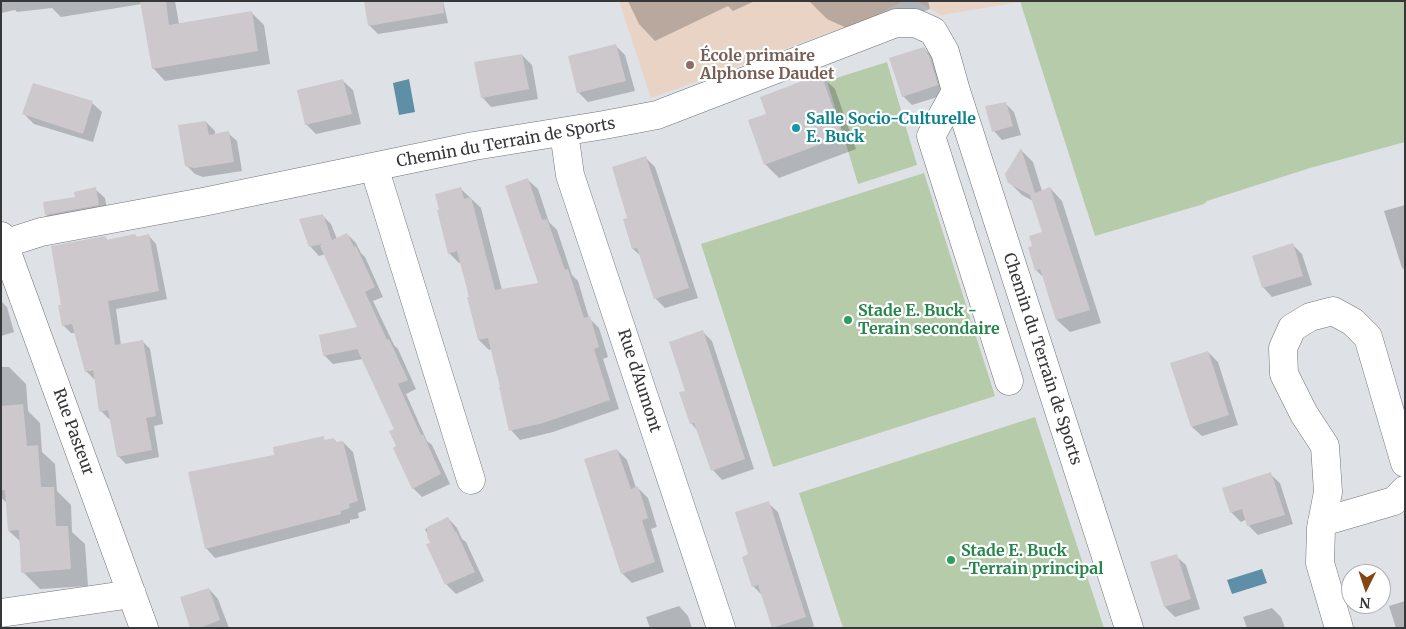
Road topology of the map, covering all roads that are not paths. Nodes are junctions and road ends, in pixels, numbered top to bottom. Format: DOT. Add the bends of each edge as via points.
graph roads {
  1 [pos="956,91"];
  2 [pos="564,132"];
  3 [pos="374,167"];
  4 [pos="3,240"];
  5 [pos="1009,381"];
  6 [pos="1405,463"];
  7 [pos="471,480"];
  8 [pos="1405,490"];
  9 [pos="1322,522"];
  10 [pos="132,594"];
  11 [pos="1,613"];
  12 [pos="144,628"];
  13 [pos="721,628"];
  14 [pos="1129,628"];
  15 [pos="1339,628"];
  1 -- 2 [label="street, Chemin du Terrain de Sports" via="945,52 933,31 915,23 896,23 657,115"];
  1 -- 5 [label="street" via="931,136"];
  1 -- 14 [label="street, Chemin du Terrain de Sports"];
  2 -- 3 [label="street, Chemin du Terrain de Sports" via="474,146"];
  2 -- 13 [label="street, Rue d'Aumont" via="570,175"];
  3 -- 4 [label="street, Chemin du Terrain de Sports"];
  3 -- 7 [label="street"];
  4 -- 10 [label="street, Rue Pasteur"];
  6 -- 9 [label="street" via="1368,337 1353,322 1333,311 1310,317 1292,328 1283,348 1284,374 1325,446 1328,492"];
  8 -- 9 [label="street" via="1394,501"];
  9 -- 15 [label="street" via="1320,563"];
  10 -- 11 [label="street"];
  10 -- 12 [label="street, Rue Pasteur"];
}
